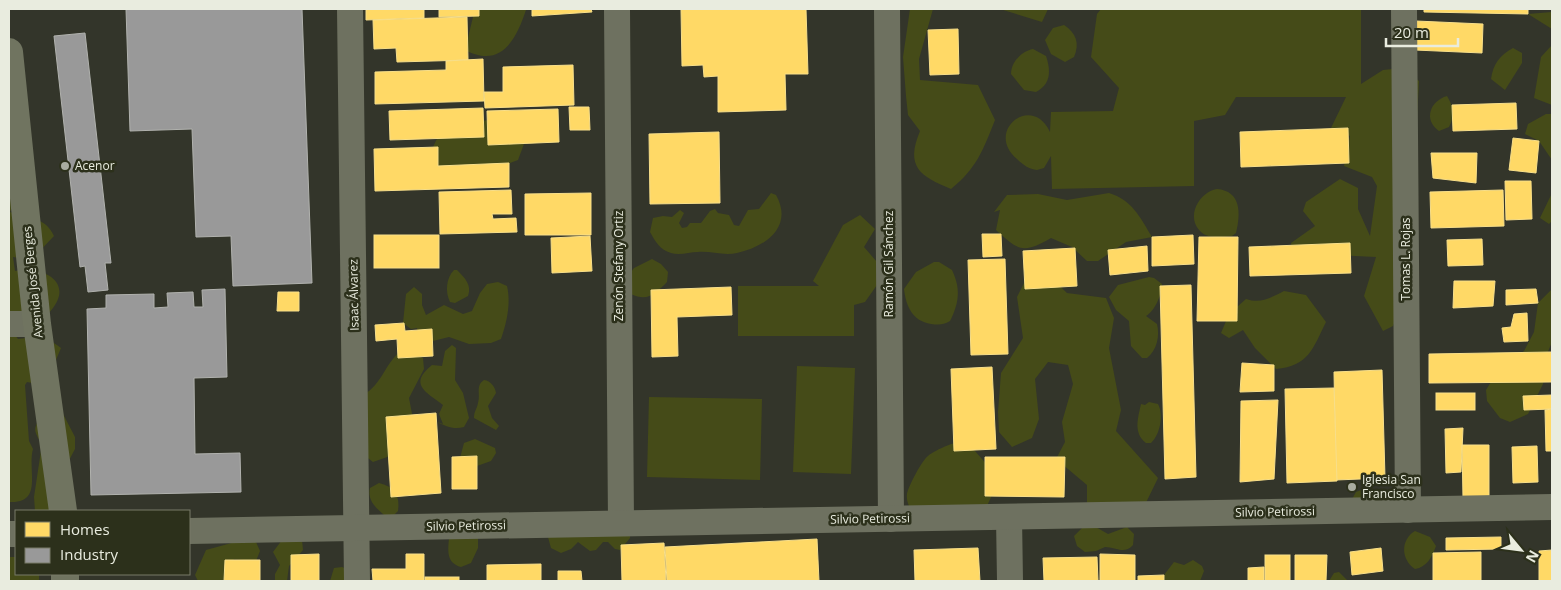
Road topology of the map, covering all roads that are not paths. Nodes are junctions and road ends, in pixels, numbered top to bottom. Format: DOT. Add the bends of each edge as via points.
graph roads {
  1 [pos="350,9"];
  2 [pos="617,9"];
  3 [pos="888,9"];
  4 [pos="1404,9"];
  5 [pos="9,52"];
  6 [pos="9,324"];
  7 [pos="37,324"];
  8 [pos="1552,507"];
  9 [pos="63,510"];
  10 [pos="1408,510"];
  11 [pos="1009,517"];
  12 [pos="891,519"];
  13 [pos="621,524"];
  14 [pos="356,528"];
  15 [pos="190,531"];
  16 [pos="357,581"];
  17 [pos="1010,581"];
  1 -- 14 [label="street, Isaac Álvarez"];
  2 -- 13 [label="street, Zenón Stefany Ortiz"];
  3 -- 12 [label="street, Ramón Gil Sánchez"];
  4 -- 10 [label="street, Tomas L. Rojas"];
  5 -- 7 [label="main road, Avenida José Berges"];
  6 -- 7 [label="street"];
  7 -- 9 [label="main road, Avenida José Berges"];
  8 -- 10 [label="street, Silvio Petirossi"];
  10 -- 11 [label="street, Silvio Petirossi"];
  11 -- 12 [label="street, Silvio Petirossi"];
  11 -- 17 [label="street"];
  12 -- 13 [label="street, Silvio Petirossi"];
  13 -- 14 [label="street, Silvio Petirossi"];
  14 -- 15 [label="street, Silvio Petirossi"];
  14 -- 16 [label="street, Isaac Álvarez"];
}
